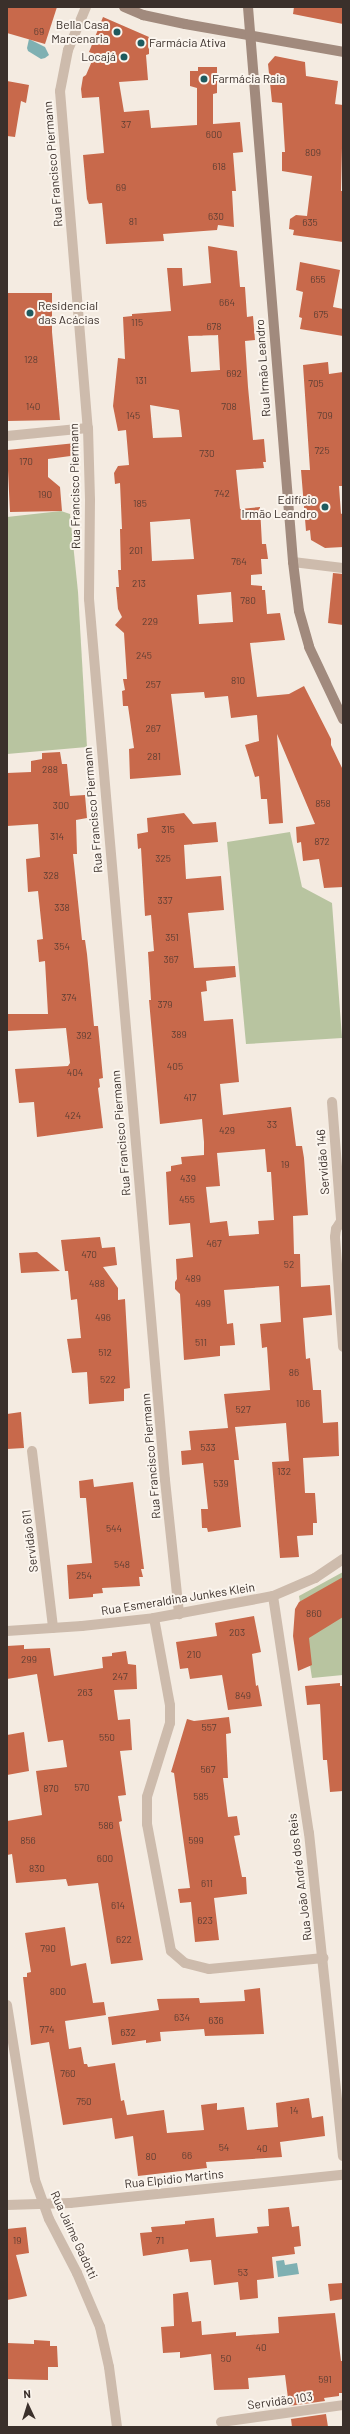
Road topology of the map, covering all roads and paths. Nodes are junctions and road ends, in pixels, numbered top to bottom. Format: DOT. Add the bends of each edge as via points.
graph roads {
  1 [pos="86,7"];
  2 [pos="124,7"];
  3 [pos="248,7"];
  4 [pos="250,36"];
  5 [pos="343,52"];
  6 [pos="88,428"];
  7 [pos="7,436"];
  8 [pos="293,562"];
  9 [pos="343,568"];
  10 [pos="343,718"];
  11 [pos="332,1102"];
  12 [pos="342,1219"];
  13 [pos="343,1347"];
  14 [pos="32,1451"];
  15 [pos="343,1560"];
  16 [pos="274,1596"];
  17 [pos="179,1614"];
  18 [pos="154,1618"];
  19 [pos="53,1628"];
  20 [pos="7,1631"];
  21 [pos="323,1958"];
  22 [pos="7,2005"];
  23 [pos="343,2156"];
  24 [pos="343,2175"];
  25 [pos="43,2204"];
  26 [pos="7,2206"];
  27 [pos="343,2405"];
  28 [pos="221,2422"];
  29 [pos="117,2427"];
  1 -- 6 [label="street, Rua Francisco Piermann" via="68,50 60,91"];
  2 -- 4 [label="street" via="143,15"];
  3 -- 4 [label="street, Rua Irmão Leandro"];
  4 -- 5 [label="street"];
  4 -- 8 [label="street, Rua Irmão Leandro"];
  6 -- 7 [label="street"];
  6 -- 17 [label="street, Rua Francisco Piermann" via="89,599 94,672"];
  8 -- 9 [label="street"];
  8 -- 10 [label="street, Rua Irmão Leandro" via="299,611 309,647"];
  11 -- 12 [label="street, Servidão 146"];
  12 -- 13 [label="street" via="335,1238"];
  14 -- 19 [label="street, Servidão 611"];
  15 -- 16 [label="street, Rua Esmeraldina Junkes Klein" via="314,1578"];
  16 -- 17 [label="street, Rua Esmeraldina Junkes Klein"];
  16 -- 21 [label="street, Rua João André dos Reis" via="309,1833"];
  17 -- 18 [label="street, Rua Esmeraldina Junkes Klein"];
  18 -- 19 [label="street, Rua Esmeraldina Junkes Klein"];
  18 -- 21 [label="street" via="170,1705 170,1723 147,1797 147,1824 171,1951 185,1963 210,1969"];
  19 -- 20 [label="street, Rua Esmeraldina Junkes Klein"];
  21 -- 23 [label="street, Rua João André dos Reis"];
  22 -- 25 [label="street, Rua Jaime Gadotti" via="35,2180"];
  24 -- 25 [label="street, Rua Elpidio Martins"];
  25 -- 26 [label="street, Rua Elpidio Martins"];
  25 -- 29 [label="street, Rua Jaime Gadotti" via="100,2327 109,2367"];
  27 -- 28 [label="street, Servidão 103"];
}
